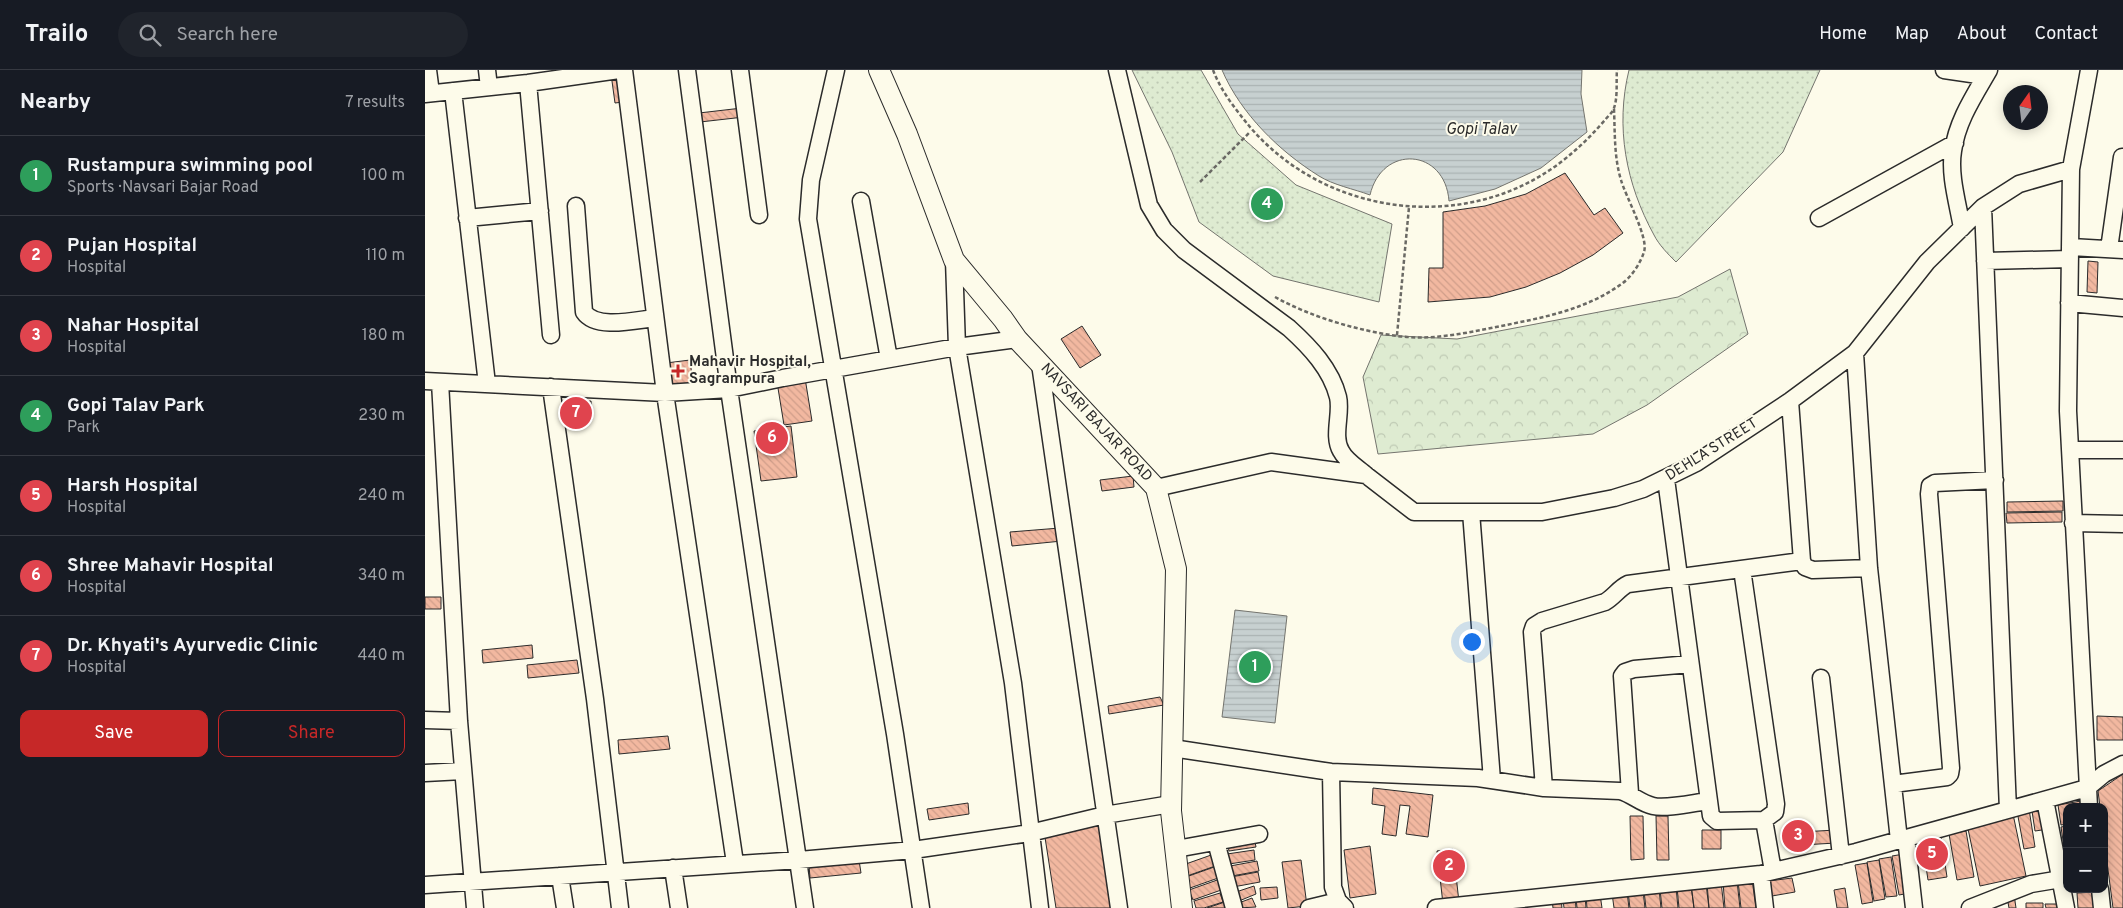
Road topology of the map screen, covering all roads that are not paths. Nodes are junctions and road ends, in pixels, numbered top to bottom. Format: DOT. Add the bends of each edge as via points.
graph roads {
  1 [pos="429,70"];
  2 [pos="487,70"];
  3 [pos="619,70"];
  4 [pos="624,70"];
  5 [pos="687,70"];
  6 [pos="740,70"];
  7 [pos="837,70"];
  8 [pos="879,70"];
  9 [pos="1117,70"];
  10 [pos="1944,70"];
  11 [pos="2089,70"];
  12 [pos="1987,73"];
  13 [pos="549,75"];
  14 [pos="529,83"];
  15 [pos="489,87"];
  16 [pos="453,91"];
  17 [pos="428,94"];
  18 [pos="1955,143"];
  19 [pos="2122,157"];
  20 [pos="2071,169"];
  21 [pos="861,201"];
  22 [pos="576,206"];
  23 [pos="1983,207"];
  24 [pos="540,210"];
  25 [pos="759,215"];
  26 [pos="467,218"];
  27 [pos="1819,218"];
  28 [pos="1963,228"];
  29 [pos="2116,250"];
  30 [pos="2070,253"];
  31 [pos="954,260"];
  32 [pos="1985,261"];
  33 [pos="2069,302"];
  34 [pos="2123,308"];
  35 [pos="655,318"];
  36 [pos="551,335"];
  37 [pos="1017,339"];
  38 [pos="957,347"];
  39 [pos="1855,353"];
  40 [pos="889,359"];
  41 [pos="1040,364"];
  42 [pos="834,369"];
  43 [pos="433,382"];
  44 [pos="487,384"];
  45 [pos="551,387"];
  46 [pos="729,389"];
  47 [pos="665,393"];
  48 [pos="1789,401"];
  49 [pos="2070,450"];
  50 [pos="2123,450"];
  51 [pos="1366,475"];
  52 [pos="1666,479"];
  53 [pos="1995,480"];
  54 [pos="1156,488"];
  55 [pos="1471,512"];
  56 [pos="2073,523"];
  57 [pos="2123,524"];
  58 [pos="1802,561"];
  59 [pos="1869,568"];
  60 [pos="1742,569"];
  61 [pos="1679,577"];
  62 [pos="1690,664"];
  63 [pos="1821,678"];
  64 [pos="425,720"];
  65 [pos="459,721"];
  66 [pos="1172,748"];
  67 [pos="2123,764"];
  68 [pos="463,771"];
  69 [pos="1331,772"];
  70 [pos="425,773"];
  71 [pos="1492,780"];
  72 [pos="1893,784"];
  73 [pos="1544,788"];
  74 [pos="2087,788"];
  75 [pos="1630,793"];
  76 [pos="2045,800"];
  77 [pos="1708,802"];
  78 [pos="2089,803"];
  79 [pos="1171,804"];
  80 [pos="2008,810"];
  81 [pos="1105,815"];
  82 [pos="1764,820"];
  83 [pos="1030,833"];
  84 [pos="1259,834"];
  85 [pos="1903,839"];
  86 [pos="1215,842"];
  87 [pos="1176,849"];
  88 [pos="913,850"];
  89 [pos="1841,856"];
  90 [pos="799,860"];
  91 [pos="735,863"];
  92 [pos="673,868"];
  93 [pos="615,872"];
  94 [pos="1767,873"];
  95 [pos="560,876"];
  96 [pos="2061,879"];
  97 [pos="473,882"];
  98 [pos="425,885"];
  99 [pos="2101,893"];
  100 [pos="1341,904"];
  101 [pos="475,908"];
  102 [pos="565,908"];
  103 [pos="620,908"];
  104 [pos="679,908"];
  105 [pos="805,908"];
  106 [pos="921,908"];
  107 [pos="1040,908"];
  108 [pos="1119,908"];
  109 [pos="1182,908"];
  110 [pos="1234,908"];
  111 [pos="1309,908"];
  112 [pos="1436,908"];
  113 [pos="1765,908"];
  114 [pos="1914,908"];
  115 [pos="1969,908"];
  116 [pos="2066,908"];
  117 [pos="2103,908"];
  1 -- 17 [label="street"];
  2 -- 15 [label="street"];
  3 -- 13 [label="street"];
  4 -- 35 [label="street"];
  5 -- 46 [label="street"];
  6 -- 25 [label="street"];
  7 -- 42 [label="street" via="808,206"];
  8 -- 31 [label="main road, NAVSARI BAJAR ROAD" via="907,134"];
  9 -- 51 [label="street, DEHLA STREET" via="1149,205 1156,217 1184,250 1289,328 1323,364 1339,399 1340,449"];
  10 -- 12 [label="street"];
  11 -- 20 [label="street"];
  12 -- 18 [label="street" via="1967,108"];
  13 -- 14 [label="street"];
  14 -- 15 [label="street"];
  14 -- 24 [label="street"];
  15 -- 16 [label="street"];
  16 -- 17 [label="street"];
  16 -- 26 [label="street"];
  18 -- 27 [label="street"];
  18 -- 28 [label="street" via="1953,172"];
  19 -- 29 [label="street"];
  20 -- 23 [label="street, DEHLA STREET" via="2019,184"];
  20 -- 30 [label="street"];
  21 -- 40 [label="street"];
  22 -- 35 [label="street" via="587,317 604,323"];
  23 -- 28 [label="street, DEHLA STREET"];
  23 -- 32 [label="street"];
  24 -- 26 [label="street"];
  24 -- 36 [label="street"];
  26 -- 44 [label="street"];
  28 -- 39 [label="street, DEHLA STREET" via="1927,262"];
  29 -- 30 [label="street"];
  30 -- 32 [label="street"];
  30 -- 33 [label="street"];
  31 -- 37 [label="main road, NAVSARI BAJAR ROAD"];
  31 -- 38 [label="street"];
  32 -- 53 [label="street"];
  33 -- 34 [label="street"];
  33 -- 49 [label="street"];
  35 -- 47 [label="street"];
  37 -- 38 [label="street"];
  37 -- 41 [label="main road, NAVSARI BAJAR ROAD"];
  38 -- 40 [label="street"];
  38 -- 83 [label="street" via="1013,683"];
  39 -- 48 [label="street, DEHLA STREET"];
  39 -- 59 [label="street"];
  40 -- 42 [label="street"];
  41 -- 54 [label="main road, NAVSARI BAJAR ROAD"];
  41 -- 81 [label="street"];
  42 -- 46 [label="street"];
  42 -- 88 [label="street"];
  43 -- 44 [label="street"];
  43 -- 65 [label="street"];
  44 -- 45 [label="street"];
  45 -- 47 [label="street"];
  45 -- 93 [label="street" via="595,699"];
  46 -- 47 [label="street"];
  46 -- 90 [label="street"];
  47 -- 91 [label="street"];
  48 -- 52 [label="street, DEHLA STREET" via="1696,463"];
  48 -- 58 [label="street"];
  49 -- 50 [label="street"];
  49 -- 56 [label="street"];
  51 -- 54 [label="street" via="1271,462"];
  51 -- 55 [label="street, DEHLA STREET" via="1413,512"];
  52 -- 55 [label="street, DEHLA STREET" via="1614,498 1542,512"];
  52 -- 61 [label="street"];
  53 -- 72 [label="street" via="1935,483 1930,486 1951,768 1947,777"];
  53 -- 80 [label="street"];
  54 -- 66 [label="main road, NAVSARI BAJAR ROAD" via="1176,569"];
  55 -- 71 [label="street"];
  56 -- 57 [label="street"];
  56 -- 74 [label="street"];
  58 -- 59 [label="street" via="1805,567 1813,570"];
  58 -- 60 [label="street"];
  59 -- 72 [label="street"];
  60 -- 61 [label="street"];
  60 -- 82 [label="street" via="1776,804 1775,812"];
  61 -- 62 [label="street"];
  61 -- 73 [label="street" via="1628,584 1605,602 1534,626"];
  62 -- 75 [label="street" via="1634,669 1622,676"];
  62 -- 77 [label="street"];
  63 -- 89 [label="street"];
  64 -- 65 [label="street"];
  65 -- 68 [label="street"];
  66 -- 69 [label="street"];
  66 -- 79 [label="main road, NAVSARI BAJAR ROAD"];
  67 -- 74 [label="street"];
  68 -- 70 [label="street"];
  68 -- 97 [label="street"];
  69 -- 71 [label="street"];
  69 -- 100 [label="street" via="1333,888"];
  71 -- 73 [label="street"];
  72 -- 85 [label="street"];
  73 -- 75 [label="street"];
  74 -- 76 [label="street"];
  74 -- 78 [label="street"];
  75 -- 77 [label="street" via="1655,807"];
  76 -- 80 [label="street"];
  76 -- 96 [label="street"];
  77 -- 82 [label="street" via="1711,816 1717,821"];
  79 -- 81 [label="street"];
  79 -- 87 [label="main road, NAVSARI BAJAR ROAD"];
  80 -- 85 [label="street"];
  81 -- 83 [label="street"];
  81 -- 108 [label="street"];
  82 -- 94 [label="street"];
  83 -- 88 [label="street"];
  83 -- 107 [label="street"];
  84 -- 86 [label="street"];
  85 -- 89 [label="street"];
  85 -- 114 [label="street"];
  86 -- 87 [label="street"];
  86 -- 110 [label="street"];
  87 -- 109 [label="main road, NAVSARI BAJAR ROAD"];
  88 -- 90 [label="street"];
  88 -- 106 [label="street"];
  89 -- 94 [label="street"];
  90 -- 91 [label="street"];
  90 -- 105 [label="street"];
  91 -- 92 [label="street"];
  92 -- 93 [label="street"];
  92 -- 104 [label="street"];
  93 -- 95 [label="street"];
  93 -- 103 [label="street"];
  94 -- 112 [label="street"];
  94 -- 113 [label="street"];
  95 -- 97 [label="street"];
  95 -- 102 [label="street"];
  96 -- 115 [label="street" via="2031,884"];
  96 -- 116 [label="street"];
  97 -- 98 [label="street"];
  97 -- 101 [label="street"];
  99 -- 117 [label="street"];
  100 -- 111 [label="street"];
}
